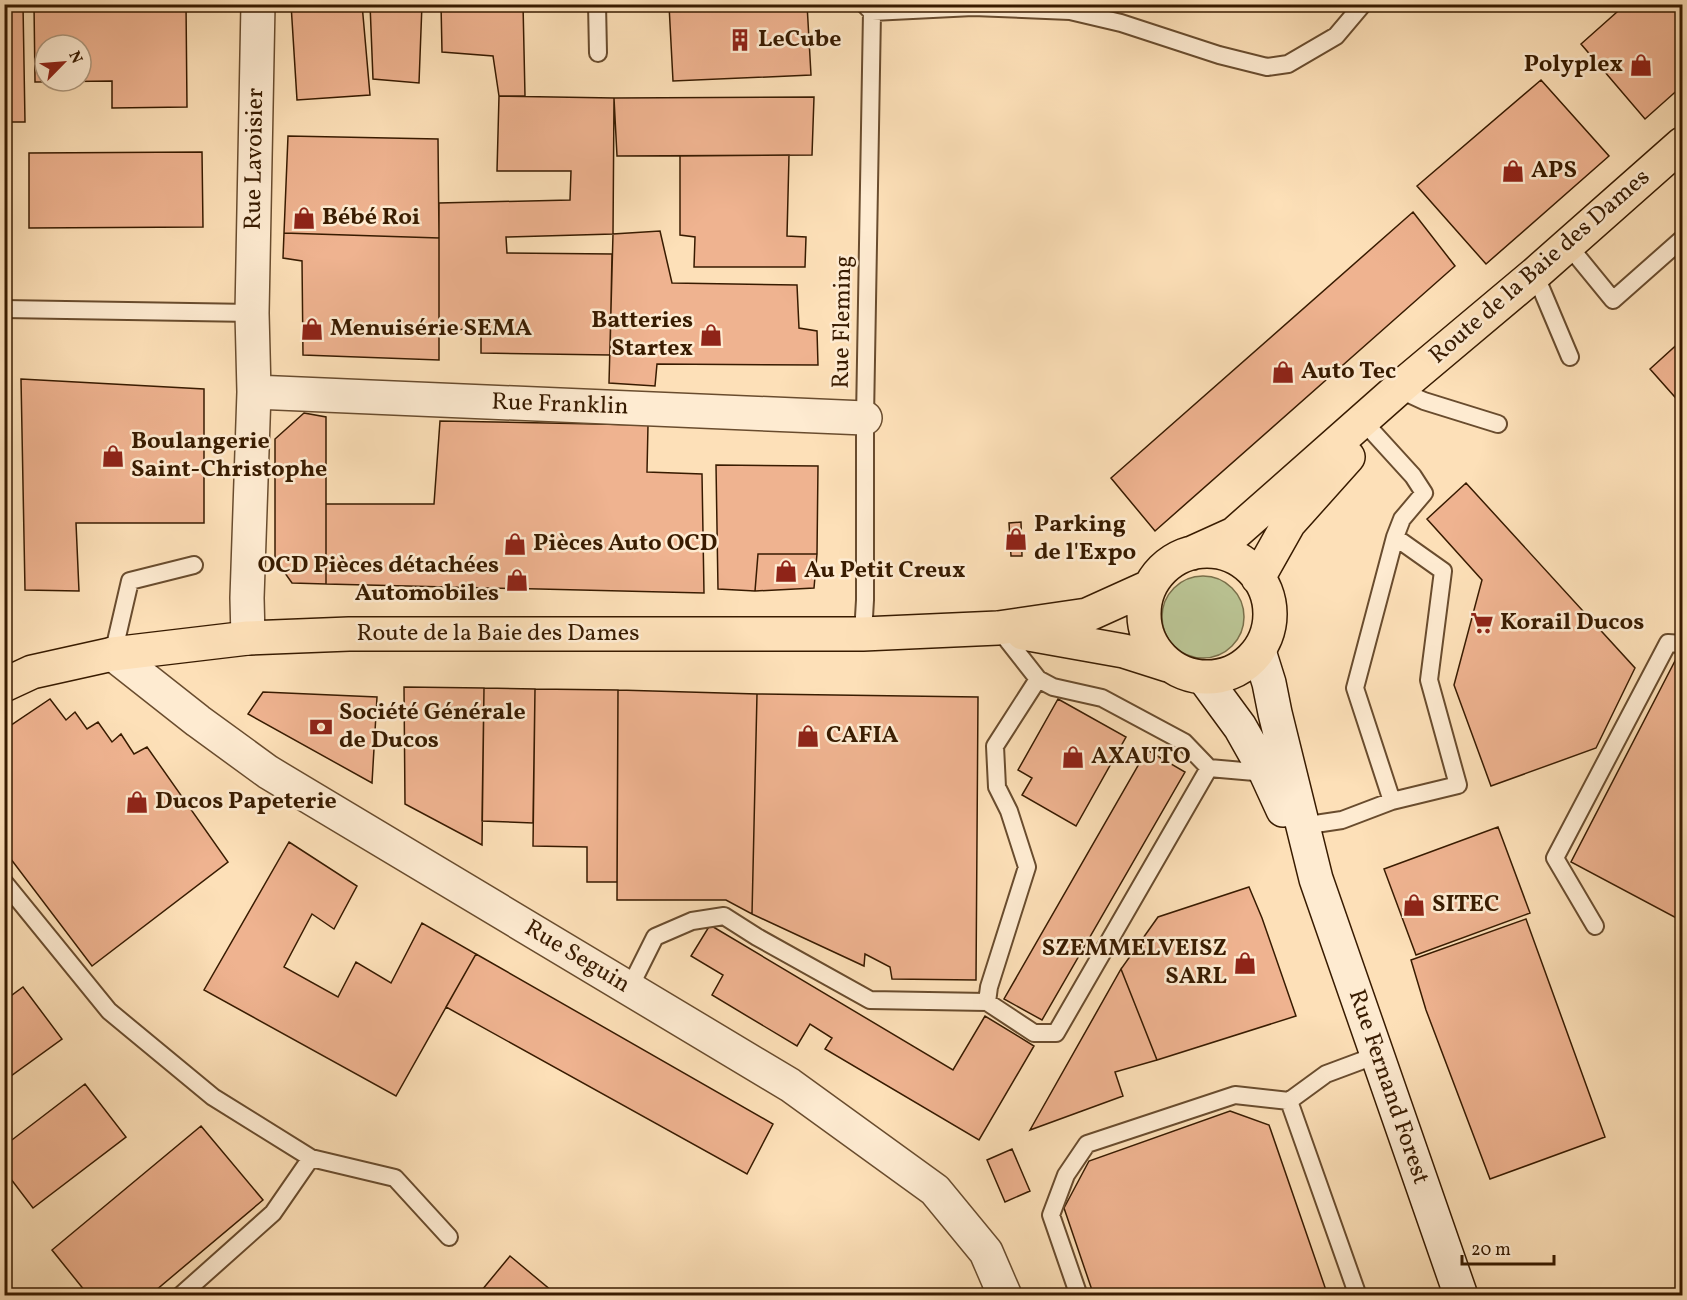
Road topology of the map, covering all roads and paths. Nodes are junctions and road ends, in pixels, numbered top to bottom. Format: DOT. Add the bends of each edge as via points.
graph roads {
  1 [pos="258,4"];
  2 [pos="597,4"];
  3 [pos="1363,4"];
  4 [pos="868,8"];
  5 [pos="598,53"];
  6 [pos="1683,144"];
  7 [pos="1683,238"];
  8 [pos="1568,245"];
  9 [pos="1535,274"];
  10 [pos="4,309"];
  11 [pos="252,314"];
  12 [pos="1570,357"];
  13 [pos="1398,389"];
  14 [pos="254,392"];
  15 [pos="865,418"];
  16 [pos="1498,424"];
  17 [pos="1372,431"];
  18 [pos="1395,537"];
  19 [pos="1192,553"];
  20 [pos="194,565"];
  21 [pos="1258,578"];
  22 [pos="1149,587"];
  23 [pos="998,628"];
  24 [pos="863,634"];
  25 [pos="248,638"];
  26 [pos="1683,644"];
  27 [pos="1259,651"];
  28 [pos="113,654"];
  29 [pos="1168,665"];
  30 [pos="1204,678"];
  31 [pos="1038,679"];
  32 [pos="4,685"];
  33 [pos="1209,768"];
  34 [pos="1266,773"];
  35 [pos="1392,801"];
  36 [pos="1302,826"];
  37 [pos="1316,879"];
  38 [pos="4,882"];
  39 [pos="1594,926"];
  40 [pos="629,988"];
  41 [pos="987,1002"];
  42 [pos="1377,1055"];
  43 [pos="1290,1101"];
  44 [pos="311,1158"];
  45 [pos="450,1237"];
  46 [pos="180,1296"];
  47 [pos="1005,1296"];
  48 [pos="1079,1296"];
  49 [pos="1358,1296"];
  50 [pos="1461,1296"];
  1 -- 11 [label="street, Rue Lavoisier"];
  2 -- 5 [label="lane"];
  3 -- 4 [label="lane" via="1336,36 1288,64 1267,67 1070,11"];
  4 -- 15 [label="lane, Rue Fleming"];
  6 -- 8 [label="main road, Route de la Baie des Dames"];
  7 -- 8 [label="lane" via="1613,300"];
  8 -- 9 [label="main road, Route de la Baie des Dames"];
  9 -- 12 [label="lane"];
  9 -- 13 [label="main road, Route de la Baie des Dames"];
  10 -- 11 [label="lane"];
  11 -- 14 [label="street, Rue Lavoisier"];
  13 -- 16 [label="lane"];
  13 -- 17 [label="main road, Route de la Baie des Dames"];
  13 -- 19 [label="main road, Route de la Baie des Dames" via="1234,534"];
  14 -- 15 [label="street, Rue Franklin"];
  14 -- 25 [label="street, Rue Lavoisier"];
  15 -- 24 [label="lane, Rue Fleming"];
  17 -- 18 [label="lane" via="1424,493 1402,519"];
  17 -- 21 [label="main road, Route de la Baie des Dames" via="1289,523"];
  18 -- 35 [label="lane" via="1355,688"];
  18 -- 35 [label="lane" via="1443,571 1429,680 1458,785"];
  19 -- 21 [label="main road" via="1221,552 1239,560"];
  19 -- 22 [label="main road" via="1164,566"];
  20 -- 28 [label="lane" via="130,581"];
  21 -- 27 [label="main road" via="1270,609 1268,633"];
  22 -- 23 [label="main road, Route de la Baie des Dames" via="1087,615"];
  22 -- 29 [label="main road" via="1143,622 1150,643"];
  23 -- 24 [label="main road, Route de la Baie des Dames"];
  23 -- 29 [label="main road, Route de la Baie des Dames" via="1124,651"];
  23 -- 31 [label="lane"];
  24 -- 25 [label="main road, Route de la Baie des Dames" via="349,634"];
  25 -- 28 [label="main road, Route de la Baie des Dames"];
  26 -- 39 [label="lane" via="1668,643 1555,858"];
  27 -- 30 [label="main road" via="1232,673"];
  27 -- 36 [label="street, Rue Fernand Forest"];
  28 -- 32 [label="main road, Route de la Baie des Dames" via="32,672"];
  28 -- 40 [label="street, Rue Seguin" via="267,772"];
  29 -- 30 [label="main road"];
  30 -- 34 [label="street, Rue Fernand Forest" via="1240,727"];
  31 -- 33 [label="lane" via="1053,687 1102,698 1184,742"];
  31 -- 41 [label="lane" via="995,746 997,787 1027,867"];
  33 -- 34 [label="lane"];
  33 -- 41 [label="lane" via="1056,1033 1034,1033"];
  34 -- 37 [label="street, Rue Fernand Forest"];
  35 -- 36 [label="lane" via="1342,820"];
  36 -- 37 [label="street, Rue Fernand Forest"];
  37 -- 42 [label="street, Rue Fernand Forest"];
  38 -- 44 [label="lane" via="109,1011 213,1097"];
  40 -- 41 [label="lane" via="655,937 692,921 724,916 870,1000"];
  40 -- 47 [label="street, Rue Seguin" via="790,1085 935,1190 986,1252"];
  42 -- 43 [label="lane" via="1326,1074"];
  42 -- 50 [label="street, Rue Fernand Forest"];
  43 -- 48 [label="lane" via="1234,1095 1087,1144 1066,1175 1052,1215"];
  43 -- 49 [label="lane"];
  44 -- 45 [label="lane" via="395,1179"];
  44 -- 46 [label="lane" via="273,1213"];
}
